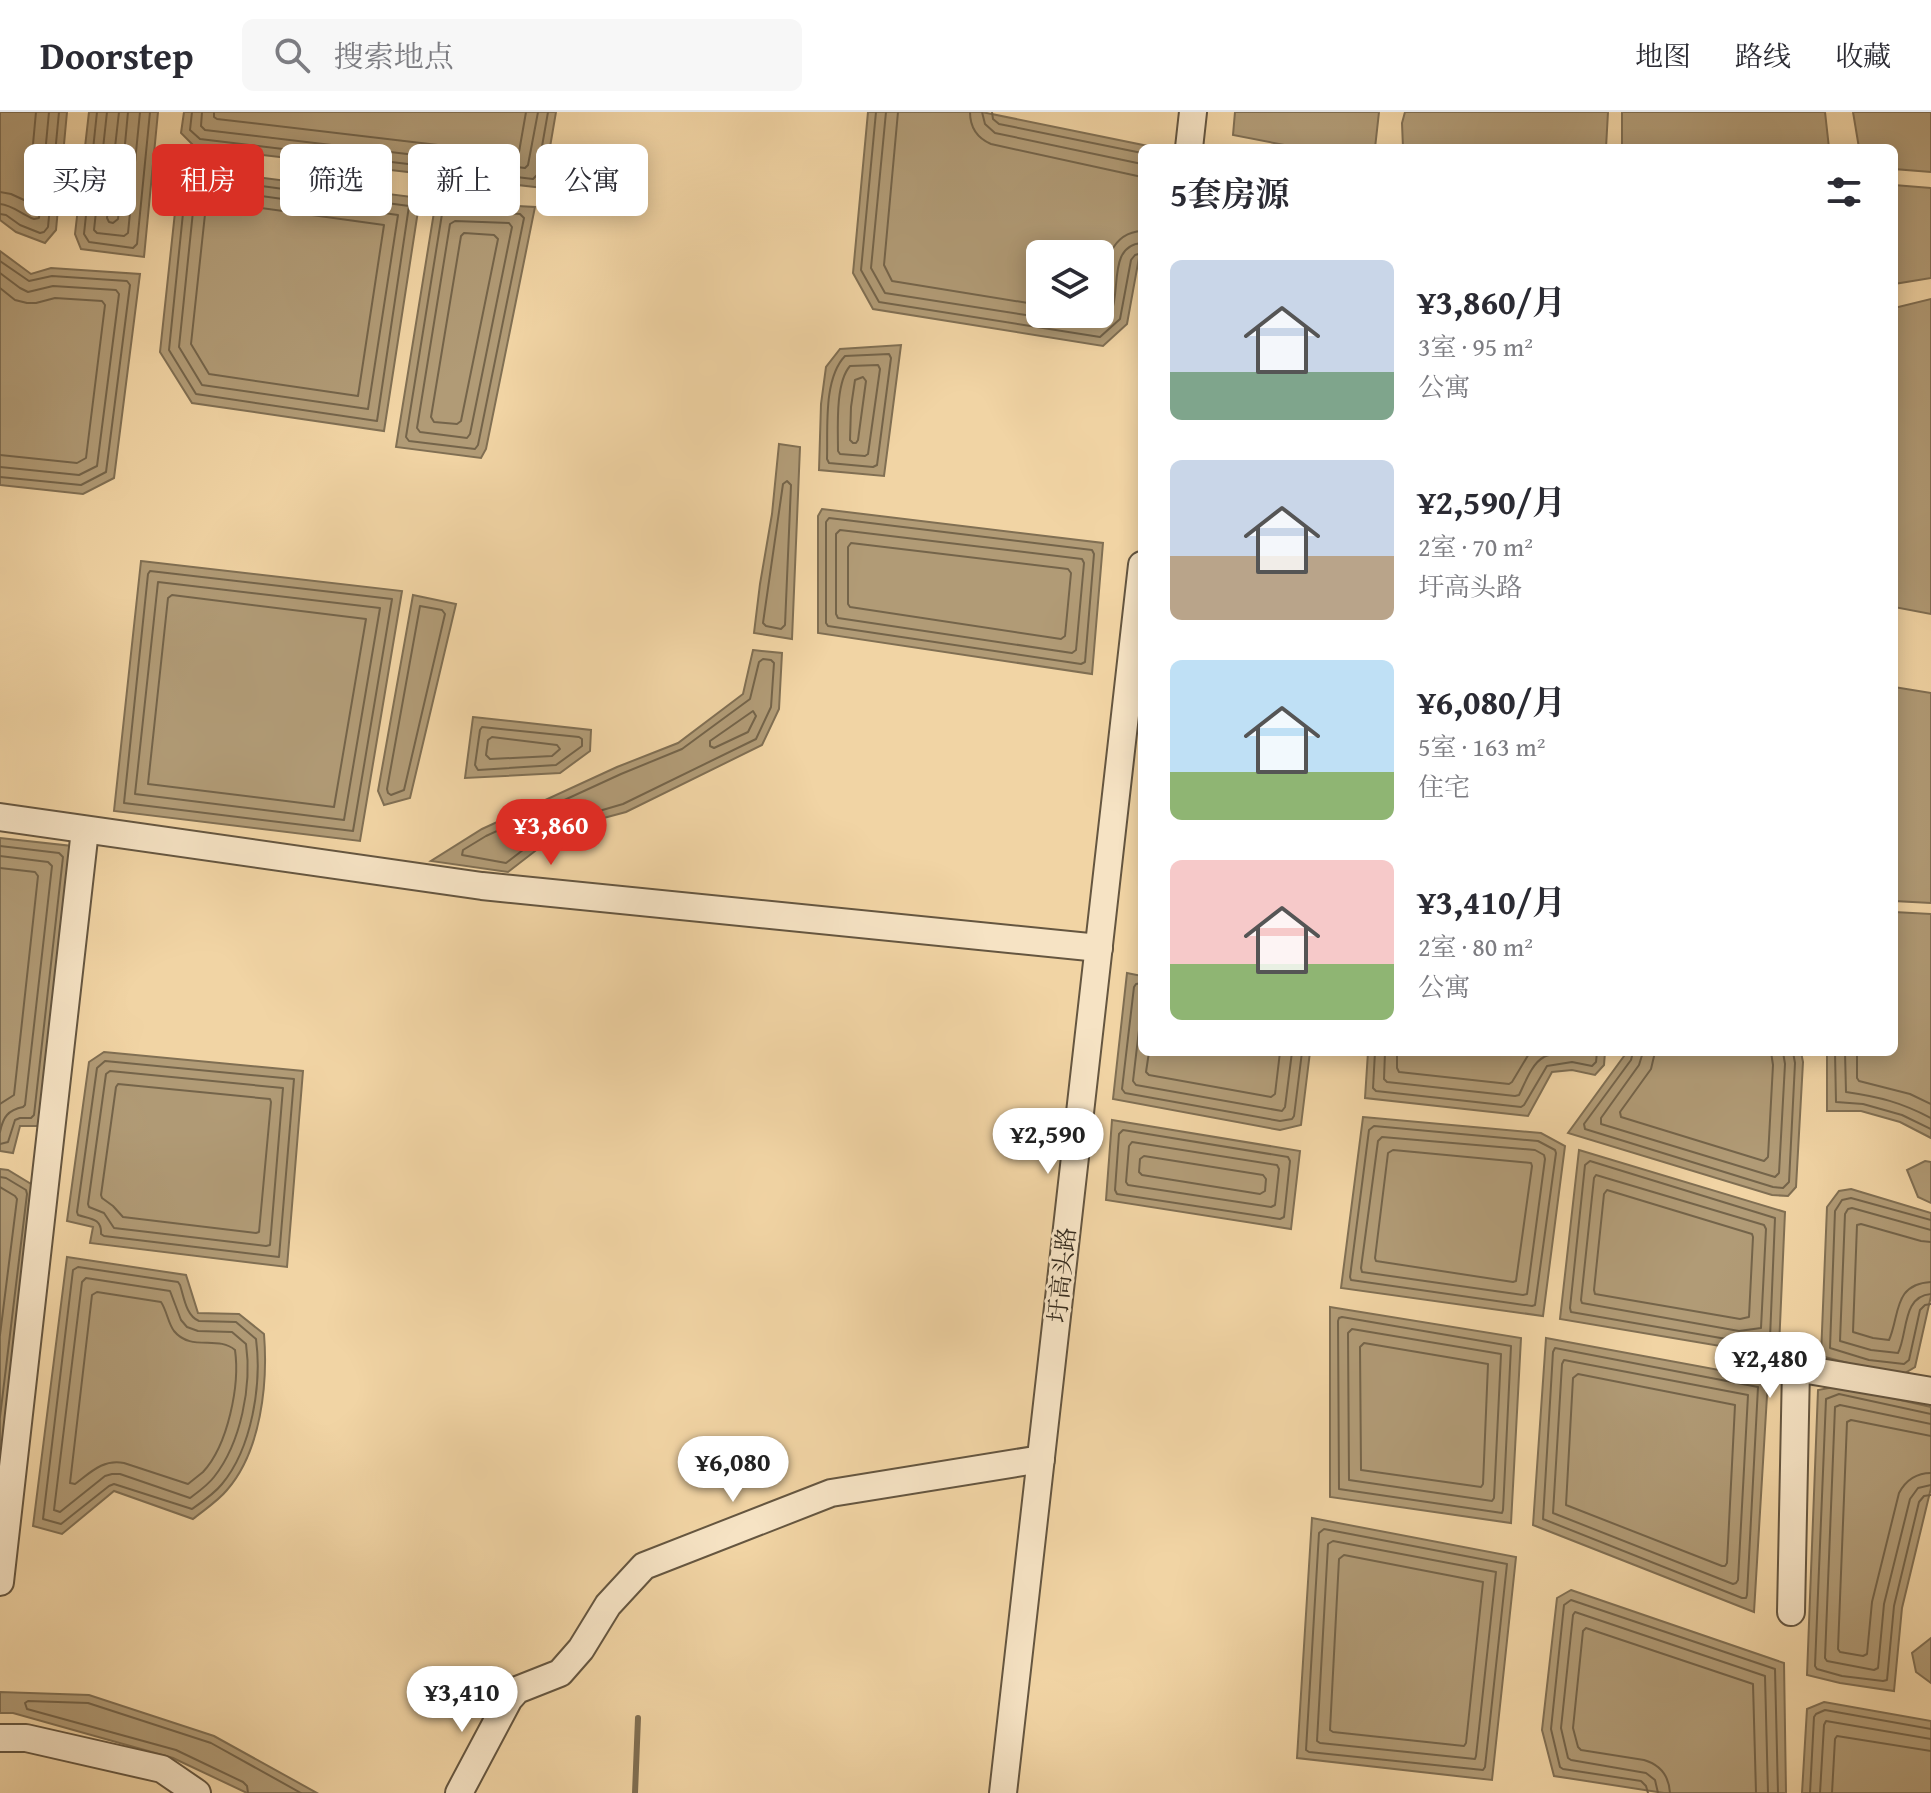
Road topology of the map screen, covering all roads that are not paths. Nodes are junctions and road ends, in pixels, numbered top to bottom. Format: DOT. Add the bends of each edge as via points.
graph roads {
  1 [pos="1193,112"];
  2 [pos="1189,144"];
  3 [pos="1138,601"];
  4 [pos="0,817"];
  5 [pos="85,830"];
  6 [pos="1099,948"];
  7 [pos="1931,1391"];
  8 [pos="1041,1459"];
  9 [pos="0,1582"];
  10 [pos="1791,1612"];
  11 [pos="0,1738"];
  12 [pos="197,1793"];
  13 [pos="459,1793"];
  14 [pos="1003,1793"];
  1 -- 2 [label="street"];
  3 -- 6 [label="street, 圩高头路"];
  4 -- 5 [label="street"];
  5 -- 6 [label="street" via="482,886"];
  5 -- 9 [label="street"];
  6 -- 8 [label="street, 圩高头路"];
  7 -- 10 [label="street" via="1796,1368"];
  8 -- 13 [label="street" via="831,1493 644,1566 608,1605 560,1673 517,1690 509,1699"];
  8 -- 14 [label="street, 圩高头路"];
  11 -- 12 [label="street" via="26,1738 162,1769"];
}
